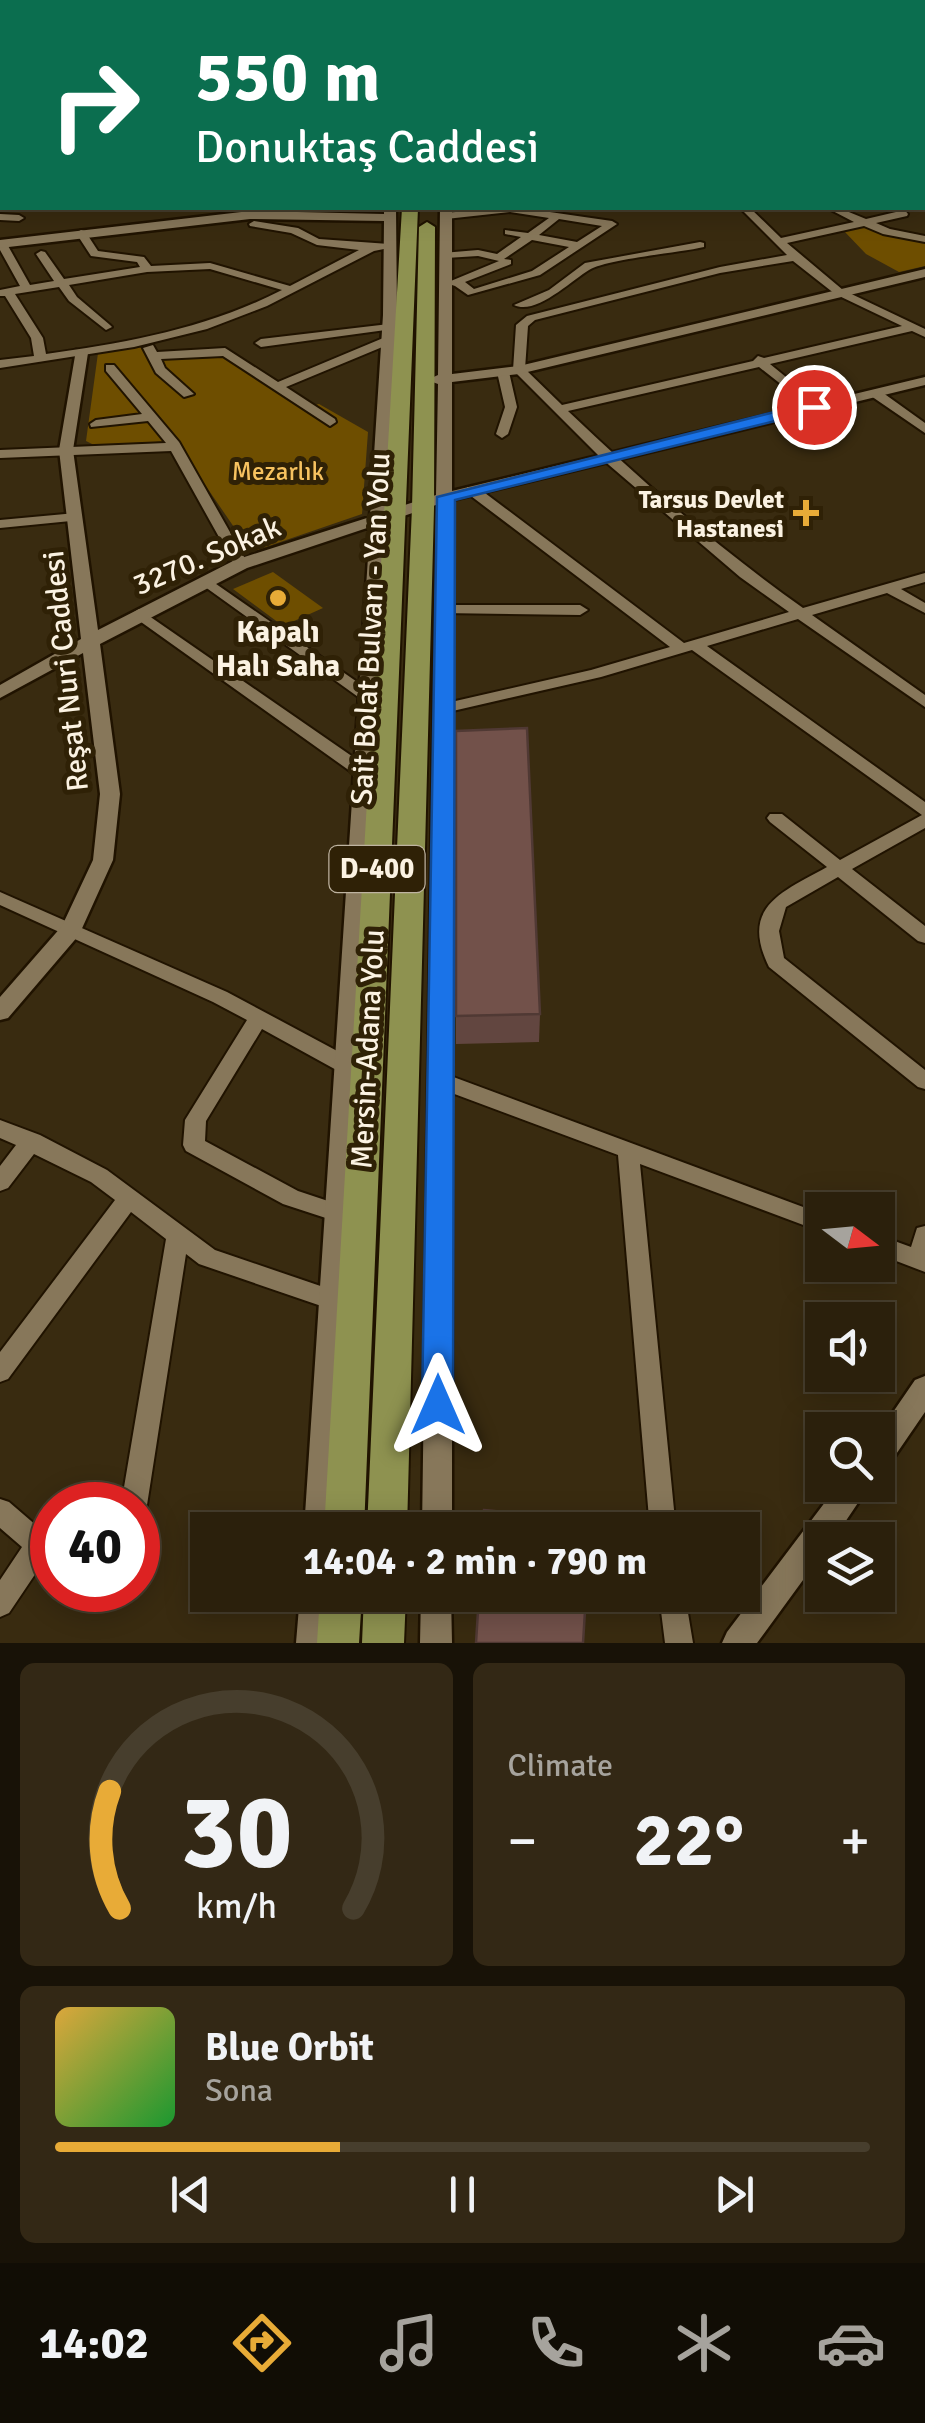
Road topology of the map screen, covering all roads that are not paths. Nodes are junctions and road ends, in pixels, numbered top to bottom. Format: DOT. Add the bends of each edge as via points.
graph roads {
  1 [pos="231,210"];
  2 [pos="439,210"];
  3 [pos="522,210"];
  4 [pos="747,210"];
  5 [pos="836,210"];
  6 [pos="900,210"];
  7 [pos="396,211"];
  8 [pos="0,218"];
  9 [pos="19,218"];
  10 [pos="555,218"];
  11 [pos="252,220"];
  12 [pos="860,223"];
  13 [pos="509,232"];
  14 [pos="81,234"];
  15 [pos="530,238"];
  16 [pos="925,238"];
  17 [pos="780,241"];
  18 [pos="1,244"];
  19 [pos="580,246"];
  20 [pos="381,247"];
  21 [pos="41,254"];
  22 [pos="446,255"];
  23 [pos="795,257"];
  24 [pos="503,260"];
  25 [pos="14,266"];
  26 [pos="0,268"];
  27 [pos="147,268"];
  28 [pos="720,270"];
  29 [pos="536,273"];
  30 [pos="925,273"];
  31 [pos="60,282"];
  32 [pos="452,282"];
  33 [pos="565,283"];
  34 [pos="26,288"];
  35 [pos="290,289"];
  36 [pos="4,292"];
  37 [pos="840,292"];
  38 [pos="538,316"];
  39 [pos="106,327"];
  40 [pos="910,328"];
  41 [pos="389,333"];
  42 [pos="925,334"];
  43 [pos="143,340"];
  44 [pos="260,342"];
  45 [pos="81,353"];
  46 [pos="154,356"];
  47 [pos="42,359"];
  48 [pos="758,360"];
  49 [pos="0,364"];
  50 [pos="110,368"];
  51 [pos="519,370"];
  52 [pos="503,372"];
  53 [pos="436,380"];
  54 [pos="925,382"];
  55 [pos="278,386"];
  56 [pos="876,393"];
  57 [pos="188,394"];
  58 [pos="814,407"];
  59 [pos="562,410"];
  60 [pos="151,418"];
  61 [pos="330,422"];
  62 [pos="96,424"];
  63 [pos="925,429"];
  64 [pos="502,434"];
  65 [pos="172,447"];
  66 [pos="66,450"];
  67 [pos="0,454"];
  68 [pos="606,456"];
  69 [pos="472,490"];
  70 [pos="410,511"];
  71 [pos="76,518"];
  72 [pos="0,524"];
  73 [pos="241,564"];
  74 [pos="925,578"];
  75 [pos="206,581"];
  76 [pos="890,588"];
  77 [pos="925,609"];
  78 [pos="445,610"];
  79 [pos="580,610"];
  80 [pos="140,614"];
  81 [pos="796,614"];
  82 [pos="93,639"];
  83 [pos="688,646"];
  84 [pos="0,693"];
  85 [pos="367,696"];
  86 [pos="925,702"];
  87 [pos="444,708"];
  88 [pos="363,772"];
  89 [pos="925,810"];
  90 [pos="776,818"];
  91 [pos="925,820"];
  92 [pos="835,868"];
  93 [pos="0,898"];
  94 [pos="72,930"];
  95 [pos="925,936"];
  96 [pos="1,1008"];
  97 [pos="257,1020"];
  98 [pos="347,1066"];
  99 [pos="440,1080"];
  100 [pos="925,1081"];
  101 [pos="0,1128"];
  102 [pos="32,1141"];
  103 [pos="628,1150"];
  104 [pos="0,1182"];
  105 [pos="128,1200"];
  106 [pos="338,1213"];
  107 [pos="805,1217"];
  108 [pos="925,1234"];
  109 [pos="178,1238"];
  110 [pos="895,1251"];
  111 [pos="922,1261"];
  112 [pos="333,1300"];
  113 [pos="0,1371"];
  114 [pos="925,1388"];
  115 [pos="895,1432"];
  116 [pos="138,1482"];
  117 [pos="843,1502"];
  118 [pos="0,1510"];
  119 [pos="320,1512"];
  120 [pos="345,1512"];
  121 [pos="387,1512"];
  122 [pos="436,1512"];
  123 [pos="660,1512"];
  124 [pos="30,1536"];
  125 [pos="30,1569"];
  126 [pos="0,1604"];
  127 [pos="314,1612"];
  128 [pos="340,1612"];
  129 [pos="384,1612"];
  130 [pos="436,1612"];
  131 [pos="674,1612"];
  132 [pos="312,1643"];
  133 [pos="338,1643"];
  134 [pos="383,1643"];
  135 [pos="436,1643"];
  136 [pos="679,1643"];
  137 [pos="738,1643"];
  1 -- 11 [label="street"];
  2 -- 22 [label="street"];
  2 -- 53 [label="highway, D-400"];
  3 -- 10 [label="street"];
  4 -- 17 [label="street"];
  5 -- 12 [label="street"];
  6 -- 12 [label="street" via="903,214"];
  7 -- 11 [label="street"];
  7 -- 20 [label="street, Sait Bolat Bulvarı - Yan Yolu"];
  7 -- 70 [label="highway, Mersin-Adana Yolu / D-400"];
  8 -- 9 [label="street"];
  10 -- 15 [label="street"];
  10 -- 19 [label="street" via="612,224"];
  11 -- 14 [label="street"];
  11 -- 20 [label="street" via="318,242"];
  12 -- 16 [label="street"];
  12 -- 17 [label="street"];
  13 -- 15 [label="street"];
  14 -- 18 [label="street"];
  14 -- 27 [label="street" via="95,254 140,259"];
  15 -- 19 [label="street"];
  15 -- 24 [label="street"];
  17 -- 23 [label="street"];
  18 -- 25 [label="street"];
  19 -- 29 [label="street"];
  20 -- 35 [label="street"];
  20 -- 41 [label="street, Sait Bolat Bulvarı - Yan Yolu"];
  21 -- 31 [label="street"];
  22 -- 24 [label="street"];
  22 -- 32 [label="street"];
  23 -- 28 [label="street"];
  23 -- 37 [label="street"];
  24 -- 29 [label="street"];
  24 -- 32 [label="street"];
  25 -- 26 [label="street"];
  25 -- 34 [label="street"];
  27 -- 31 [label="street"];
  27 -- 35 [label="street" via="214,267"];
  28 -- 33 [label="street" via="697,241 589,266"];
  28 -- 38 [label="street"];
  29 -- 32 [label="street" via="472,293"];
  29 -- 33 [label="street"];
  30 -- 37 [label="street"];
  31 -- 34 [label="street"];
  31 -- 39 [label="street"];
  32 -- 53 [label="street"];
  33 -- 38 [label="street" via="520,306"];
  34 -- 36 [label="street"];
  35 -- 43 [label="street" via="229,317"];
  36 -- 47 [label="street" via="37,338"];
  37 -- 40 [label="street"];
  37 -- 51 [label="street"];
  38 -- 51 [label="street" via="522,325"];
  40 -- 42 [label="street"];
  40 -- 48 [label="street"];
  41 -- 44 [label="street"];
  41 -- 55 [label="street"];
  41 -- 70 [label="street, Sait Bolat Bulvarı - Yan Yolu"];
  43 -- 45 [label="street"];
  43 -- 46 [label="street"];
  45 -- 47 [label="street"];
  45 -- 66 [label="street, Reşat Nuri Caddesi"];
  46 -- 55 [label="street" via="226,352"];
  46 -- 57 [label="street"];
  47 -- 49 [label="street"];
  48 -- 58 [label="street"];
  48 -- 59 [label="street"];
  50 -- 60 [label="street"];
  51 -- 52 [label="street"];
  51 -- 59 [label="street"];
  52 -- 53 [label="street"];
  52 -- 64 [label="street" via="511,407"];
  53 -- 70 [label="highway, D-400"];
  54 -- 56 [label="street, 3270. Sokak"];
  55 -- 61 [label="street"];
  56 -- 58 [label="street, 3270. Sokak"];
  56 -- 63 [label="street"];
  58 -- 68 [label="street, 3270. Sokak"];
  59 -- 68 [label="street"];
  60 -- 62 [label="street"];
  60 -- 65 [label="street"];
  65 -- 66 [label="street"];
  65 -- 73 [label="street"];
  66 -- 67 [label="street"];
  66 -- 71 [label="street, Reşat Nuri Caddesi"];
  68 -- 69 [label="street, 3270. Sokak"];
  68 -- 81 [label="street"];
  69 -- 70 [label="street, 3270. Sokak"];
  69 -- 83 [label="street"];
  70 -- 73 [label="street, 3270. Sokak"];
  70 -- 78 [label="street, Sait Bolat Bulvarı - Yan Yolu"];
  70 -- 85 [label="street, Sait Bolat Bulvarı - Yan Yolu"];
  70 -- 120 [label="highway, Mersin-Adana Yolu / D-400"];
  70 -- 121 [label="highway, D-400"];
  71 -- 72 [label="street"];
  71 -- 82 [label="street, Reşat Nuri Caddesi"];
  73 -- 75 [label="street, 3270. Sokak"];
  74 -- 76 [label="street"];
  75 -- 80 [label="street, 3270. Sokak"];
  75 -- 85 [label="street"];
  76 -- 77 [label="street"];
  76 -- 81 [label="street"];
  78 -- 79 [label="street"];
  78 -- 87 [label="street, Sait Bolat Bulvarı - Yan Yolu"];
  80 -- 82 [label="street, 3270. Sokak"];
  80 -- 88 [label="street"];
  81 -- 83 [label="street"];
  81 -- 86 [label="street"];
  82 -- 84 [label="street, 3270. Sokak"];
  82 -- 94 [label="street, Reşat Nuri Caddesi" via="110,794 103,860"];
  83 -- 87 [label="street"];
  83 -- 89 [label="street"];
  85 -- 88 [label="street, Sait Bolat Bulvarı - Yan Yolu"];
  87 -- 99 [label="street, Sait Bolat Bulvarı - Yan Yolu"];
  88 -- 98 [label="street, Sait Bolat Bulvarı - Yan Yolu"];
  90 -- 92 [label="street"];
  91 -- 92 [label="street"];
  92 -- 95 [label="street"];
  92 -- 100 [label="street" via="772,912 769,944 776,962"];
  93 -- 94 [label="street"];
  94 -- 96 [label="street, Reşat Nuri Caddesi"];
  94 -- 97 [label="street"];
  97 -- 98 [label="street"];
  97 -- 106 [label="street" via="196,1120 194,1144 292,1198"];
  98 -- 106 [label="street, Sait Bolat Bulvarı - Yan Yolu"];
  99 -- 103 [label="street"];
  99 -- 122 [label="street, Sait Bolat Bulvarı - Yan Yolu"];
  101 -- 102 [label="street"];
  102 -- 104 [label="street"];
  102 -- 105 [label="street" via="99,1176"];
  103 -- 107 [label="street"];
  103 -- 123 [label="street"];
  105 -- 109 [label="street"];
  105 -- 113 [label="street"];
  106 -- 112 [label="street, Sait Bolat Bulvarı - Yan Yolu"];
  108 -- 111 [label="street"];
  109 -- 112 [label="street" via="207,1258"];
  109 -- 116 [label="street"];
  110 -- 111 [label="street"];
  112 -- 119 [label="street, Sait Bolat Bulvarı - Yan Yolu"];
  114 -- 115 [label="street"];
  117 -- 137 [label="street"];
  118 -- 124 [label="street"];
  125 -- 126 [label="street"];
  127 -- 132 [label="street"];
  128 -- 133 [label="highway"];
  129 -- 134 [label="highway"];
  130 -- 135 [label="street"];
  131 -- 136 [label="street"];
}
